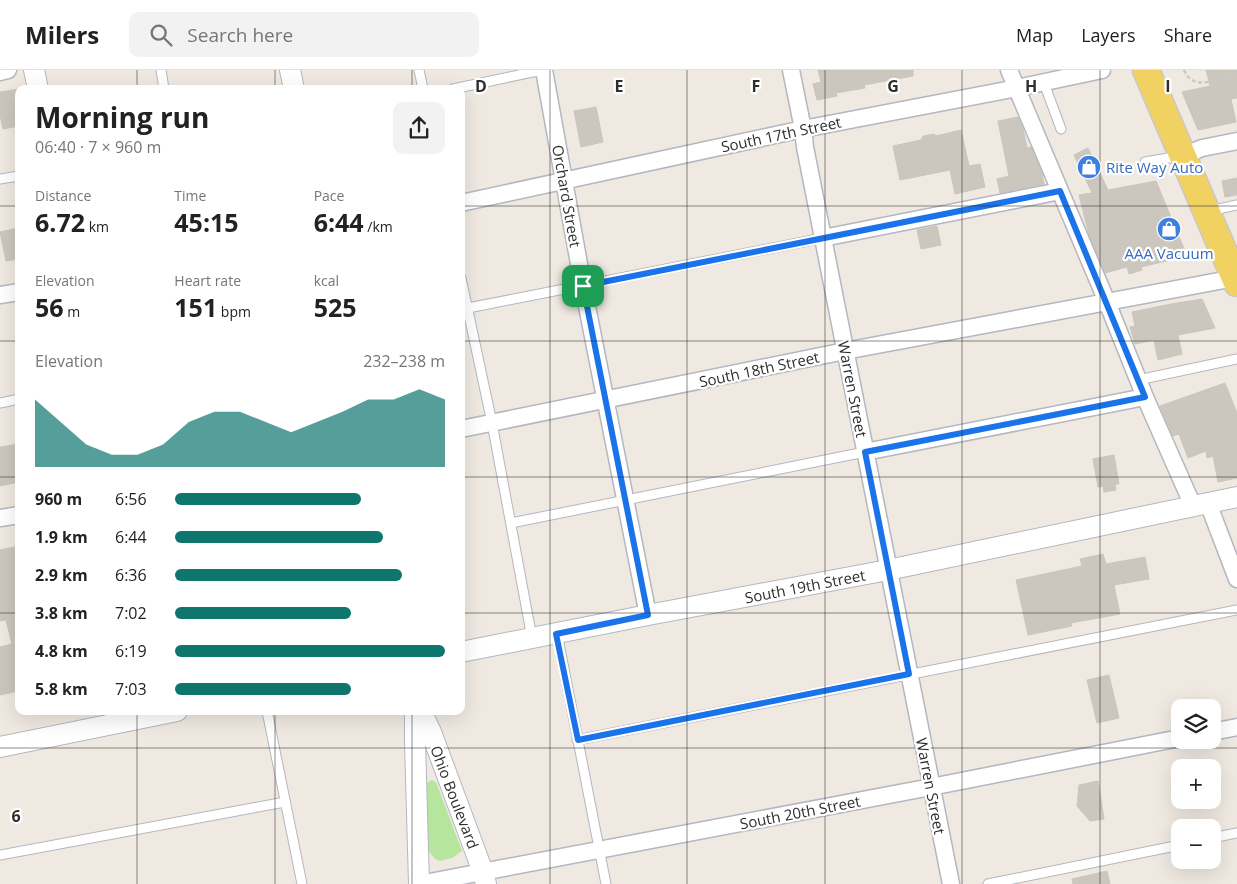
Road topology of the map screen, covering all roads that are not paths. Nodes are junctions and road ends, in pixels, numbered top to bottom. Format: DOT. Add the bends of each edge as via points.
graph roads {
  1 [pos="8,70"];
  2 [pos="34,70"];
  3 [pos="161,70"];
  4 [pos="290,70"];
  5 [pos="419,70"];
  6 [pos="543,70"];
  7 [pos="792,70"];
  8 [pos="1009,70"];
  9 [pos="1102,70"];
  10 [pos="1146,70"];
  11 [pos="0,72"];
  12 [pos="1044,83"];
  13 [pos="37,85"];
  14 [pos="163,85"];
  15 [pos="293,85"];
  16 [pos="422,85"];
  17 [pos="465,86"];
  18 [pos="1017,88"];
  19 [pos="1061,129"];
  20 [pos="803,130"];
  21 [pos="1237,141"];
  22 [pos="1183,156"];
  23 [pos="1145,162"];
  24 [pos="15,177"];
  25 [pos="0,179"];
  26 [pos="564,180"];
  27 [pos="1060,191"];
  28 [pos="465,201"];
  29 [pos="1237,205"];
  30 [pos="1207,211"];
  31 [pos="823,238"];
  32 [pos="1236,279"];
  33 [pos="583,286"];
  34 [pos="15,293"];
  35 [pos="0,295"];
  36 [pos="465,295"];
  37 [pos="1106,302"];
  38 [pos="468,308"];
  39 [pos="845,351"];
  40 [pos="1237,359"];
  41 [pos="1138,380"];
  42 [pos="1145,397"];
  43 [pos="15,400"];
  44 [pos="606,400"];
  45 [pos="0,403"];
  46 [pos="492,423"];
  47 [pos="465,428"];
  48 [pos="865,452"];
  49 [pos="1237,497"];
  50 [pos="625,501"];
  51 [pos="1201,504"];
  52 [pos="15,516"];
  53 [pos="0,518"];
  54 [pos="511,523"];
  55 [pos="888,570"];
  56 [pos="1237,579"];
  57 [pos="1237,610"];
  58 [pos="648,615"];
  59 [pos="556,634"];
  60 [pos="532,638"];
  61 [pos="465,651"];
  62 [pos="909,674"];
  63 [pos="155,715"];
  64 [pos="268,715"];
  65 [pos="415,715"];
  66 [pos="423,715"];
  67 [pos="1237,727"];
  68 [pos="1221,730"];
  69 [pos="578,740"];
  70 [pos="1171,740"];
  71 [pos="0,747"];
  72 [pos="931,787"];
  73 [pos="286,802"];
  74 [pos="1237,833"];
  75 [pos="1221,836"];
  76 [pos="1171,847"];
  77 [pos="599,850"];
  78 [pos="0,854"];
  79 [pos="484,878"];
  80 [pos="302,884"];
  81 [pos="419,884"];
  82 [pos="606,884"];
  83 [pos="951,884"];
  84 [pos="988,884"];
  1 -- 11 [label="street"];
  2 -- 13 [label="street"];
  3 -- 14 [label="lane"];
  4 -- 15 [label="street"];
  5 -- 16 [label="lane"];
  6 -- 17 [label="lane"];
  6 -- 26 [label="street, Orchard Street"];
  7 -- 20 [label="street, Warren Street"];
  8 -- 18 [label="street"];
  9 -- 12 [label="street, South 17th Street"];
  10 -- 22 [label="main road"];
  12 -- 18 [label="street, South 17th Street"];
  12 -- 19 [label="lane"];
  18 -- 20 [label="street, South 17th Street"];
  18 -- 27 [label="street"];
  20 -- 26 [label="street, South 17th Street"];
  20 -- 31 [label="street, Warren Street"];
  21 -- 22 [label="street" via="1202,148"];
  22 -- 23 [label="lane"];
  22 -- 30 [label="main road"];
  24 -- 25 [label="lane"];
  26 -- 28 [label="street, South 17th Street"];
  26 -- 33 [label="street, Orchard Street"];
  27 -- 31 [label="street"];
  27 -- 37 [label="street"];
  29 -- 30 [label="lane"];
  30 -- 32 [label="main road"];
  31 -- 33 [label="lane"];
  31 -- 39 [label="street, Warren Street"];
  32 -- 37 [label="street, South 18th Street"];
  33 -- 38 [label="lane"];
  33 -- 44 [label="street, Orchard Street"];
  34 -- 35 [label="street"];
  36 -- 38 [label="lane"];
  37 -- 39 [label="street, South 18th Street"];
  37 -- 41 [label="street"];
  38 -- 46 [label="lane"];
  39 -- 44 [label="street, South 18th Street"];
  39 -- 48 [label="street, Warren Street"];
  40 -- 41 [label="lane"];
  41 -- 42 [label="street"];
  42 -- 48 [label="street"];
  42 -- 51 [label="street"];
  43 -- 45 [label="lane"];
  44 -- 46 [label="street, South 18th Street"];
  44 -- 50 [label="street, Orchard Street"];
  46 -- 47 [label="street, South 18th Street"];
  46 -- 54 [label="lane"];
  48 -- 50 [label="lane"];
  48 -- 55 [label="street, Warren Street"];
  49 -- 51 [label="street, South 19th Street"];
  50 -- 54 [label="lane"];
  50 -- 58 [label="street, Orchard Street"];
  51 -- 55 [label="street, South 19th Street"];
  51 -- 56 [label="street" via="1229,542"];
  52 -- 53 [label="street"];
  54 -- 60 [label="lane"];
  55 -- 58 [label="street, South 19th Street"];
  55 -- 62 [label="street, Warren Street"];
  57 -- 62 [label="lane"];
  58 -- 59 [label="street, South 19th Street"];
  59 -- 60 [label="street, South 19th Street"];
  59 -- 69 [label="lane"];
  60 -- 61 [label="street, South 19th Street"];
  62 -- 69 [label="lane"];
  62 -- 72 [label="street, Warren Street"];
  63 -- 71 [label="street"];
  64 -- 73 [label="lane"];
  65 -- 81 [label="street, Ohio Boulevard"];
  66 -- 79 [label="street, Ohio Boulevard"];
  67 -- 68 [label="street"];
  69 -- 77 [label="lane"];
  70 -- 72 [label="street, South 20th Street"];
  72 -- 77 [label="street, South 20th Street"];
  72 -- 83 [label="street, Warren Street"];
  73 -- 78 [label="lane"];
  73 -- 80 [label="lane"];
  74 -- 75 [label="lane"];
  76 -- 84 [label="lane"];
  77 -- 79 [label="street, South 20th Street"];
  77 -- 82 [label="lane"];
  79 -- 81 [label="street, South 20th Street"];
}
